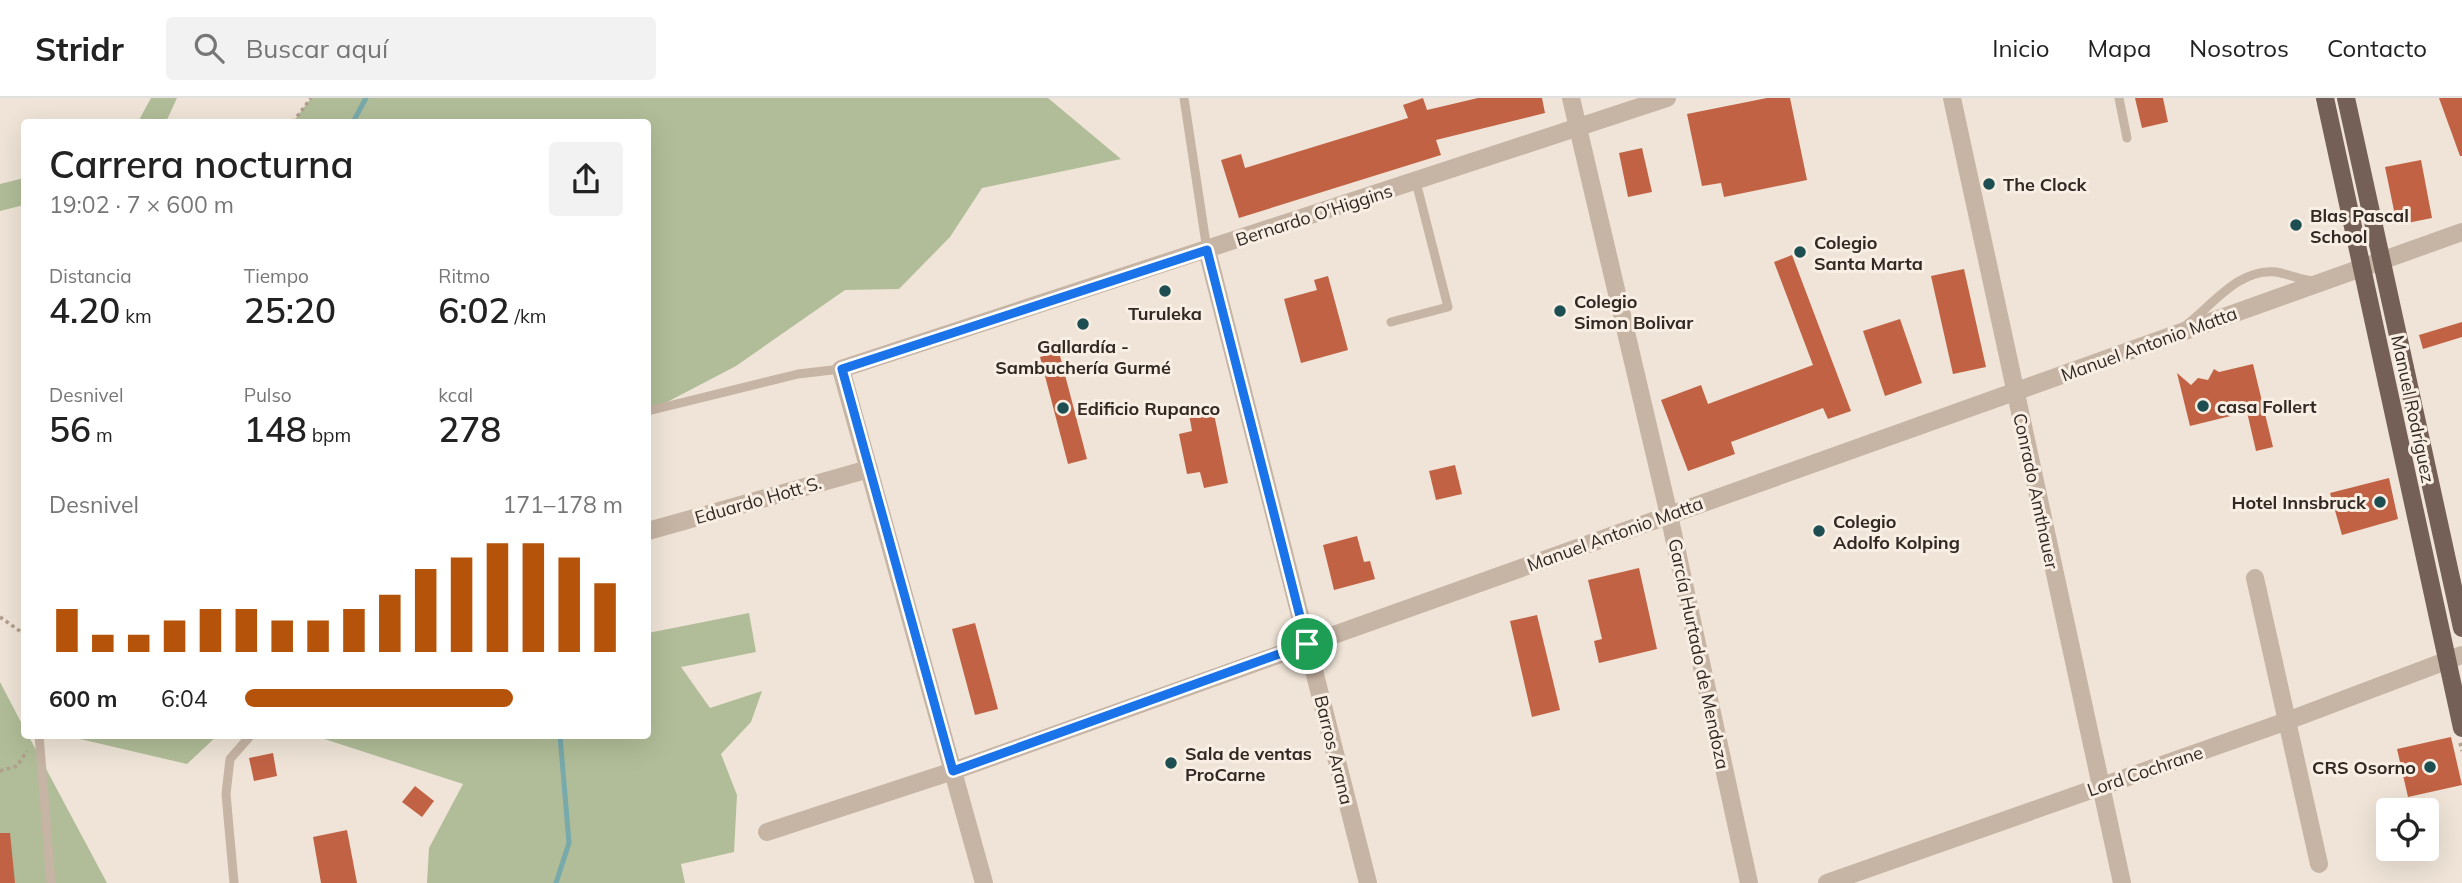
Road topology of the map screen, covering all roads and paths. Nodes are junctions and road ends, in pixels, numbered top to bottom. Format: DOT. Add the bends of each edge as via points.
graph roads {
  1 [pos="311,98"];
  2 [pos="1184,98"];
  3 [pos="1571,98"];
  4 [pos="1667,98"];
  5 [pos="1952,98"];
  6 [pos="2119,98"];
  7 [pos="2325,98"];
  8 [pos="2346,98"];
  9 [pos="295,119"];
  10 [pos="1578,128"];
  11 [pos="2127,138"];
  12 [pos="1416,181"];
  13 [pos="2462,232"];
  14 [pos="1207,250"];
  15 [pos="2381,261"];
  16 [pos="2362,268"];
  17 [pos="2324,281"];
  18 [pos="1391,322"];
  19 [pos="2165,338"];
  20 [pos="842,369"];
  21 [pos="2014,392"];
  22 [pos="651,410"];
  23 [pos="869,469"];
  24 [pos="1668,515"];
  25 [pos="651,530"];
  26 [pos="2255,578"];
  27 [pos="0,617"];
  28 [pos="2462,628"];
  29 [pos="21,632"];
  30 [pos="1307,644"];
  31 [pos="2454,658"];
  32 [pos="2287,721"];
  33 [pos="2462,728"];
  34 [pos="36,739"];
  35 [pos="39,739"];
  36 [pos="247,739"];
  37 [pos="0,771"];
  38 [pos="953,771"];
  39 [pos="2101,786"];
  40 [pos="767,832"];
  41 [pos="2319,864"];
  42 [pos="233,882"];
  43 [pos="51,883"];
  44 [pos="984,883"];
  45 [pos="1368,883"];
  46 [pos="1749,883"];
  47 [pos="1827,883"];
  48 [pos="2122,883"];
  1 -- 9 [label="path"];
  2 -- 14 [label="lane"];
  3 -- 10 [label="street, García Hurtado de Mendoza"];
  4 -- 10 [label="street, Bernardo O'Higgins"];
  5 -- 21 [label="street, Conrado Amthauer"];
  6 -- 11 [label="lane"];
  7 -- 16 [label="main road, Manuel Rodríguez"];
  8 -- 15 [label="main road, Manuel Rodríguez"];
  10 -- 12 [label="street, Bernardo O'Higgins"];
  10 -- 24 [label="street, García Hurtado de Mendoza"];
  12 -- 14 [label="street, Bernardo O'Higgins"];
  12 -- 18 [label="lane" via="1448,307"];
  13 -- 15 [label="street, Manuel Antonio Matta"];
  14 -- 20 [label="street, Bernardo O'Higgins"];
  14 -- 30 [label="street, Barros Arana"];
  15 -- 16 [label="street, Manuel Antonio Matta"];
  15 -- 28 [label="main road, Manuel Rodríguez"];
  16 -- 17 [label="street, Manuel Antonio Matta"];
  16 -- 31 [label="main road, Manuel Rodríguez"];
  17 -- 19 [label="street, Manuel Antonio Matta"];
  17 -- 19 [label="lane" via="2274,272 2255,275 2232,286"];
  19 -- 21 [label="street, Manuel Antonio Matta"];
  20 -- 22 [label="lane" via="798,374"];
  20 -- 23 [label="street"];
  21 -- 24 [label="street, Manuel Antonio Matta"];
  21 -- 39 [label="street, Conrado Amthauer"];
  23 -- 25 [label="street, Eduardo Hott S."];
  23 -- 38 [label="street"];
  24 -- 30 [label="street, Manuel Antonio Matta"];
  24 -- 46 [label="street, García Hurtado de Mendoza"];
  26 -- 32 [label="street"];
  27 -- 29 [label="path"];
  30 -- 38 [label="street, Manuel Antonio Matta"];
  30 -- 45 [label="street, Barros Arana"];
  31 -- 32 [label="street, Lord Cochrane"];
  31 -- 33 [label="main road, Manuel Rodríguez"];
  32 -- 39 [label="street, Lord Cochrane"];
  32 -- 41 [label="street"];
  34 -- 37 [label="path" via="17,765"];
  35 -- 43 [label="lane"];
  36 -- 42 [label="lane" via="230,758 226,794"];
  38 -- 40 [label="street, Manuel Antonio Matta"];
  38 -- 44 [label="street"];
  39 -- 47 [label="street, Lord Cochrane"];
  39 -- 48 [label="street, Conrado Amthauer"];
}
